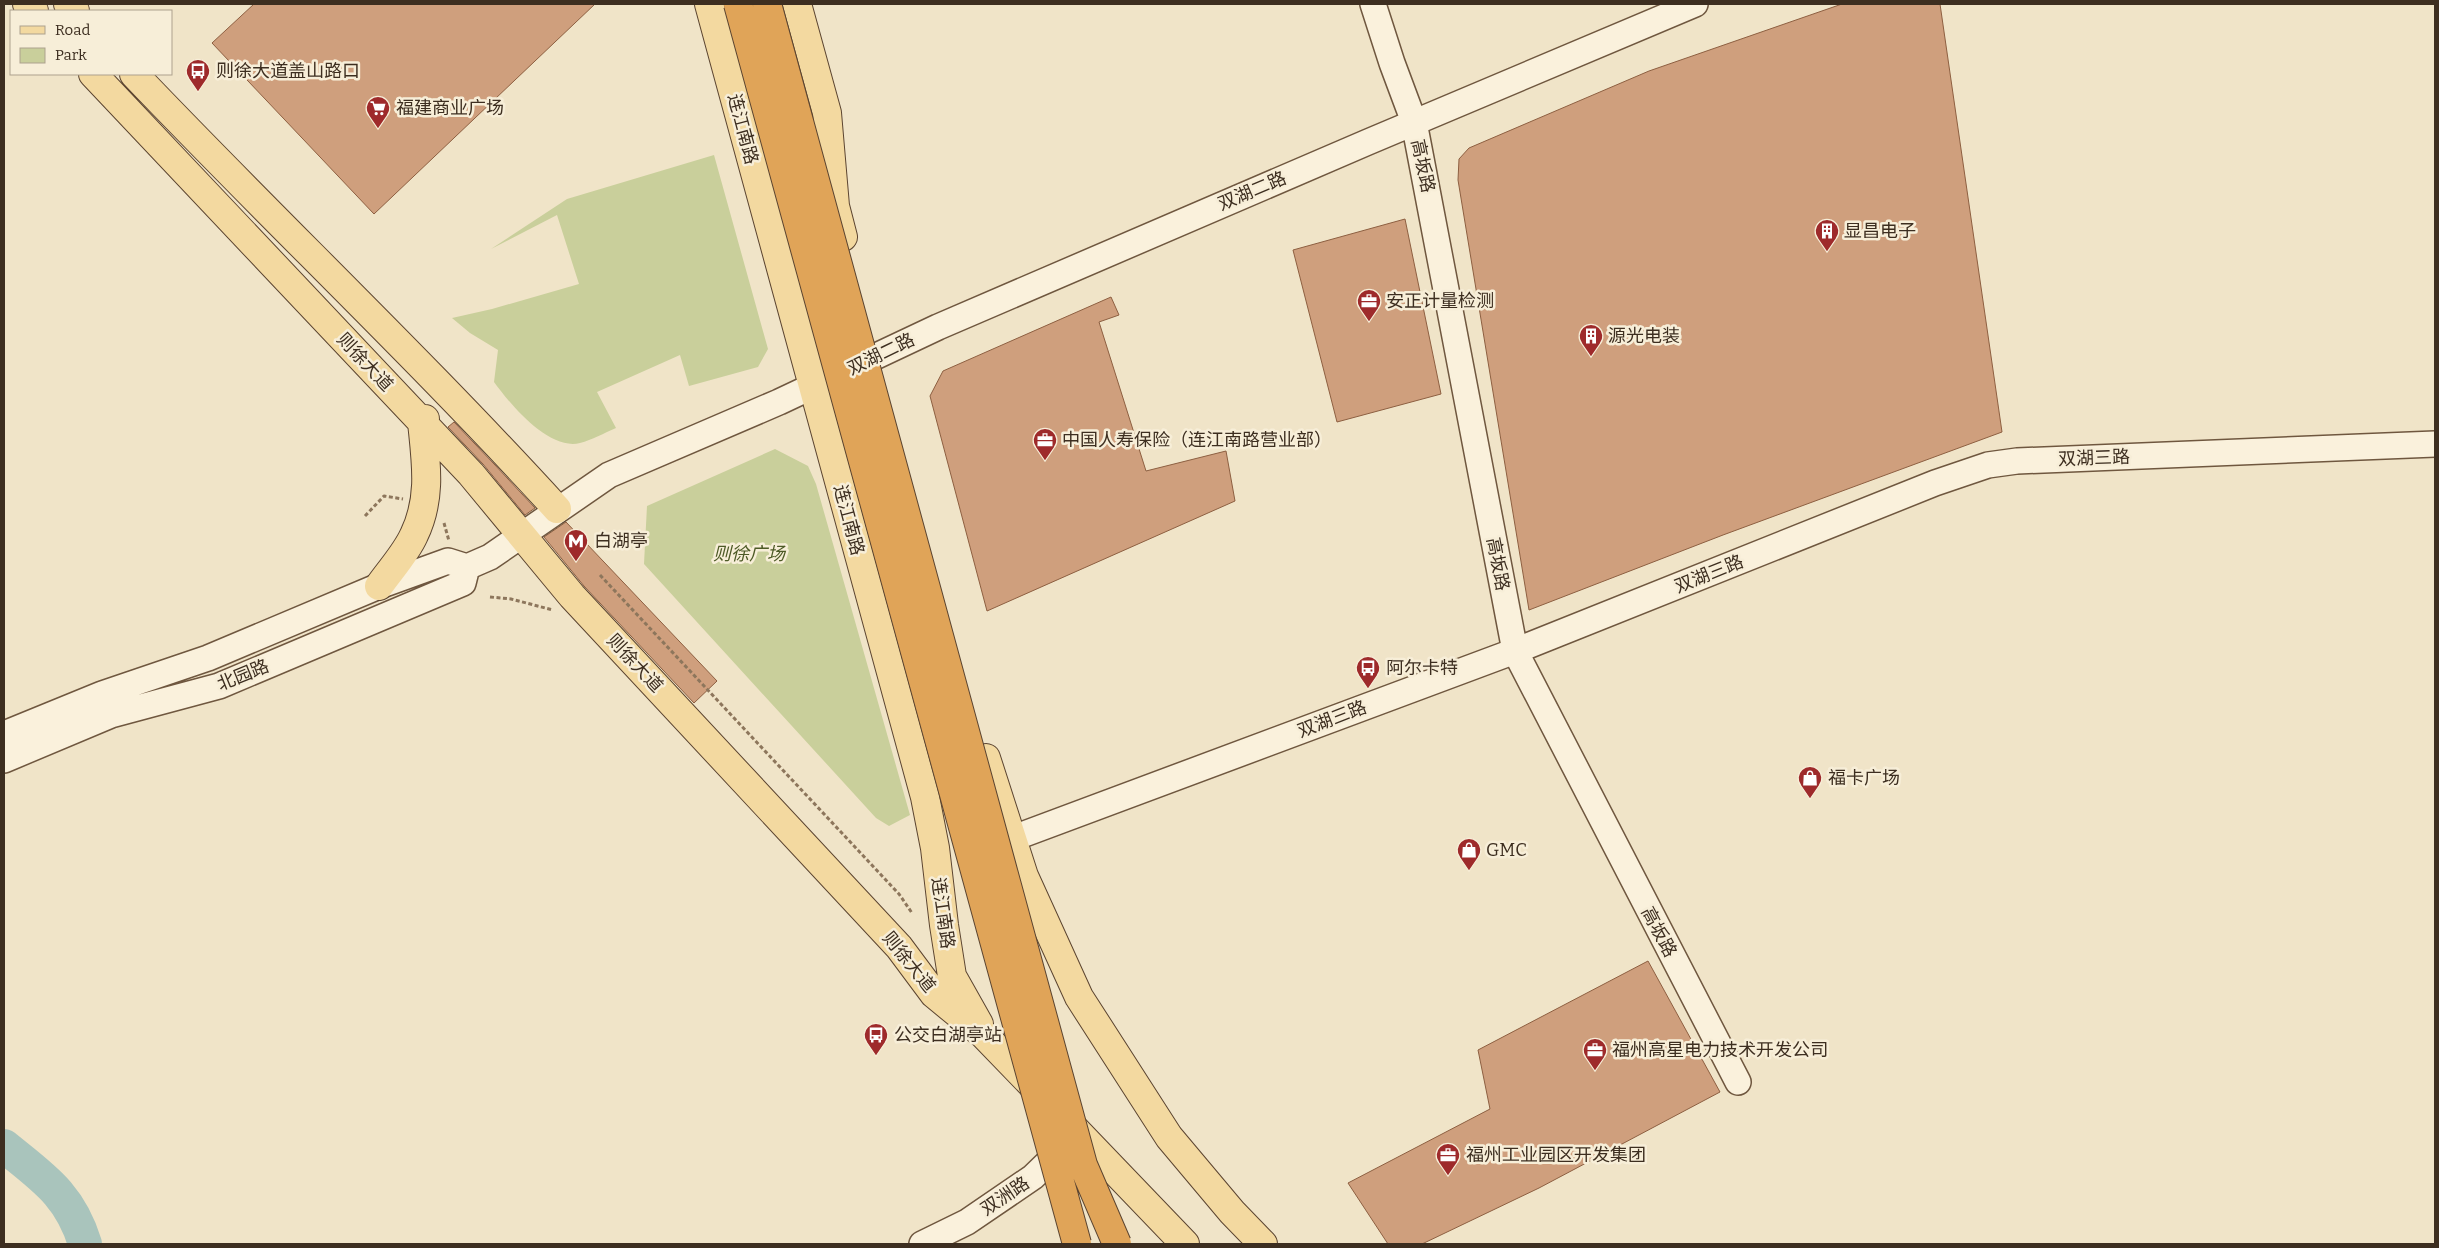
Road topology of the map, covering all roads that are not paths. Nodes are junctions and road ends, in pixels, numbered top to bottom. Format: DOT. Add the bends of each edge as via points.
graph roads {
  1 [pos="708,4"];
  2 [pos="738,4"];
  3 [pos="767,4"];
  4 [pos="796,4"];
  5 [pos="1373,4"];
  6 [pos="1695,4"];
  7 [pos="94,75"];
  8 [pos="135,75"];
  9 [pos="1414,122"];
  10 [pos="875,357"];
  11 [pos="813,386"];
  12 [pos="449,395"];
  13 [pos="422,422"];
  14 [pos="2435,444"];
  15 [pos="557,509"];
  16 [pos="521,535"];
  17 [pos="467,567"];
  18 [pos="379,586"];
  19 [pos="391,613"];
  20 [pos="1515,651"];
  21 [pos="4,734"];
  22 [pos="4,760"];
  23 [pos="1011,839"];
  24 [pos="984,1035"];
  25 [pos="1738,1082"];
  26 [pos="1078,1133"];
  27 [pos="922,1244"];
  28 [pos="1077,1244"];
  29 [pos="1117,1244"];
  30 [pos="1185,1244"];
  31 [pos="1264,1244"];
  1 -- 11 [label="main road, 连江南路"];
  2 -- 28 [label="highway, bridge"];
  3 -- 29 [label="highway, bridge" via="1083,1165"];
  4 -- 10 [label="main road" via="827,113 835,206"];
  5 -- 9 [label="street, 高坂路"];
  6 -- 9 [label="street, 双湖二路"];
  7 -- 13 [label="main road, 则徐大道"];
  8 -- 12 [label="main road, 则徐大道"];
  9 -- 10 [label="street, 双湖二路"];
  9 -- 20 [label="street, 高坂路"];
  10 -- 11 [label="street, 双湖二路"];
  10 -- 23 [label="main road"];
  11 -- 15 [label="street, 双湖二路" via="609,475"];
  11 -- 24 [label="main road, 连江南路" via="925,797 952,976"];
  12 -- 13 [label="main road"];
  12 -- 15 [label="main road, 则徐大道"];
  13 -- 16 [label="main road, 则徐大道" via="471,474"];
  13 -- 18 [label="main road" via="428,478 425,502 414,537"];
  14 -- 20 [label="street, 双湖三路" via="2017,461 1988,465"];
  15 -- 16 [label="street"];
  16 -- 17 [label="street" via="490,557"];
  16 -- 24 [label="main road, 则徐大道" via="572,596 899,947 934,994"];
  17 -- 18 [label="street, 北园路" via="448,560"];
  17 -- 19 [label="street, 北园路" via="463,583"];
  18 -- 19 [label="street"];
  18 -- 21 [label="street, 北园路" via="208,658 102,694"];
  19 -- 22 [label="street, 北园路" via="219,686 112,714"];
  20 -- 23 [label="street, 双湖三路"];
  20 -- 25 [label="street, 高坂路"];
  23 -- 31 [label="main road" via="1040,916 1079,997 1169,1137 1232,1212"];
  24 -- 26 [label="main road, 则徐大道"];
  26 -- 27 [label="street, 双洲路" via="1033,1177 967,1222"];
  26 -- 30 [label="main road, 则徐大道"];
}
